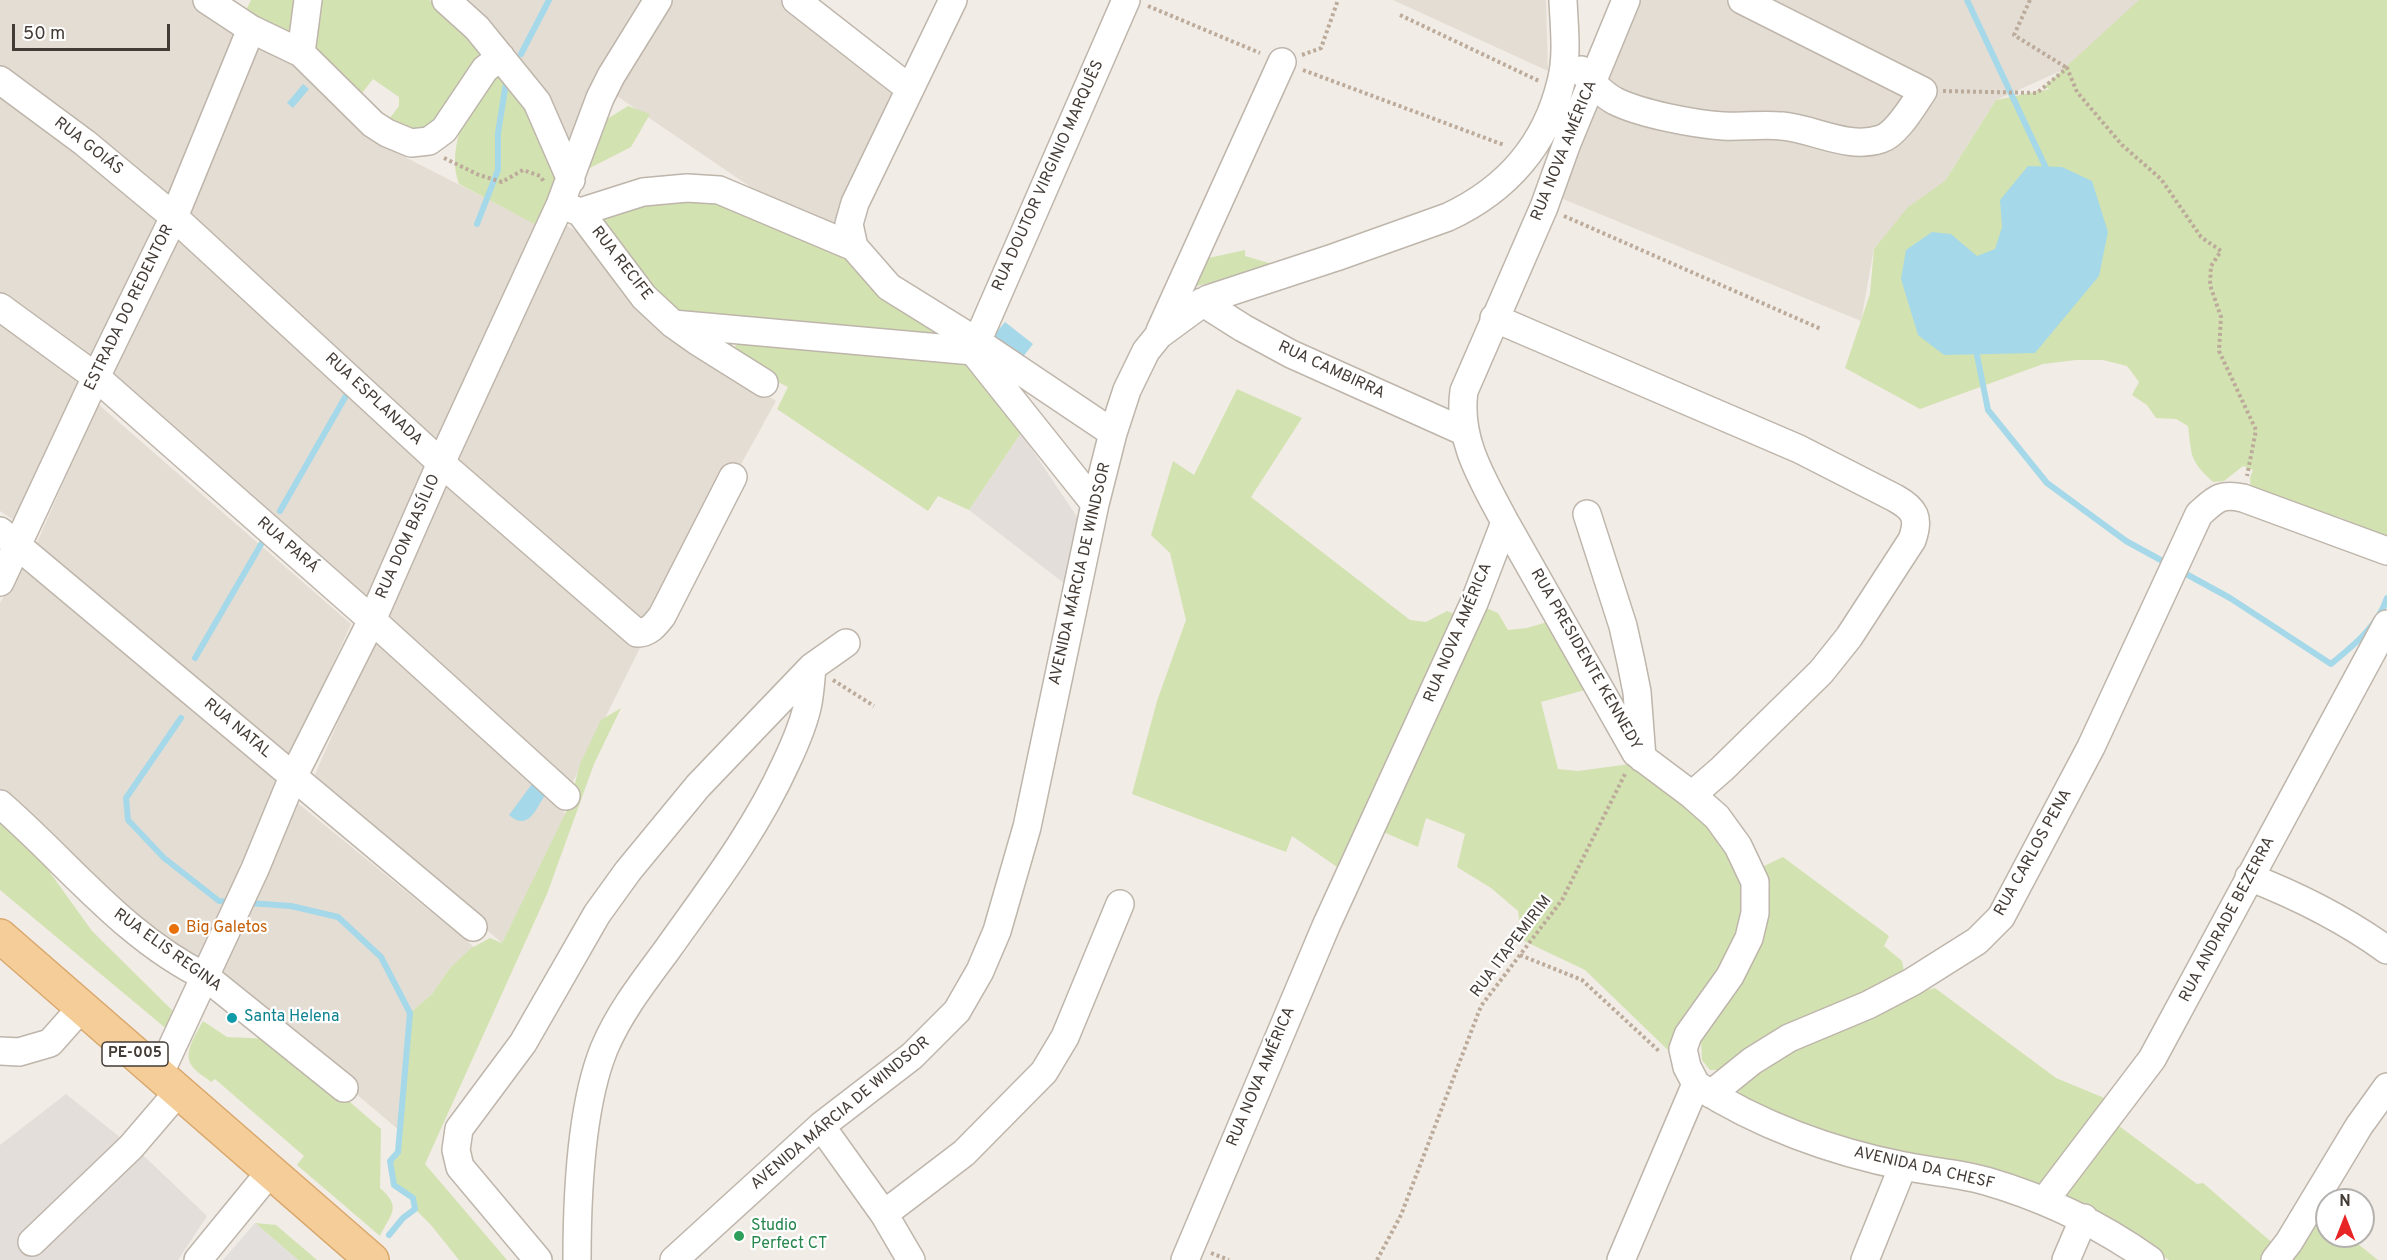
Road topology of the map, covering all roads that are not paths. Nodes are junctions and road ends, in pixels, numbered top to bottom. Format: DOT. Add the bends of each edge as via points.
graph roads {
  1 [pos="207,0"];
  2 [pos="308,0"];
  3 [pos="446,0"];
  4 [pos="658,0"];
  5 [pos="796,0"];
  6 [pos="953,0"];
  7 [pos="1563,0"];
  8 [pos="1626,0"];
  9 [pos="1742,0"];
  10 [pos="1135,2"];
  11 [pos="251,29"];
  12 [pos="1564,48"];
  13 [pos="301,53"];
  14 [pos="501,57"];
  15 [pos="1282,62"];
  16 [pos="0,80"];
  17 [pos="1592,82"];
  18 [pos="910,89"];
  19 [pos="571,180"];
  20 [pos="570,208"];
  21 [pos="174,217"];
  22 [pos="854,248"];
  23 [pos="1202,302"];
  24 [pos="0,307"];
  25 [pos="1494,318"];
  26 [pos="673,324"];
  27 [pos="1159,335"];
  28 [pos="975,346"];
  29 [pos="96,377"];
  30 [pos="764,383"];
  31 [pos="1465,432"];
  32 [pos="1113,433"];
  33 [pos="441,463"];
  34 [pos="734,477"];
  35 [pos="1095,504"];
  36 [pos="1587,514"];
  37 [pos="1505,522"];
  38 [pos="9,538"];
  39 [pos="2387,551"];
  40 [pos="0,582"];
  41 [pos="372,620"];
  42 [pos="2387,624"];
  43 [pos="846,643"];
  44 [pos="812,667"];
  45 [pos="1639,756"];
  46 [pos="293,777"];
  47 [pos="1692,795"];
  48 [pos="566,796"];
  49 [pos="0,804"];
  50 [pos="2249,877"];
  51 [pos="1120,904"];
  52 [pos="473,927"];
  53 [pos="0,936"];
  54 [pos="2387,950"];
  55 [pos="206,977"];
  56 [pos="82,1007"];
  57 [pos="0,1052"];
  58 [pos="169,1083"];
  59 [pos="2387,1087"];
  60 [pos="344,1088"];
  61 [pos="1703,1089"];
  62 [pos="821,1126"];
  63 [pos="1903,1166"];
  64 [pos="270,1172"];
  65 [pos="2045,1200"];
  66 [pos="884,1214"];
  67 [pos="2084,1218"];
  68 [pos="32,1242"];
  69 [pos="684,1256"];
  70 [pos="198,1260"];
  71 [pos="372,1260"];
  72 [pos="538,1260"];
  73 [pos="577,1260"];
  74 [pos="911,1260"];
  75 [pos="1185,1260"];
  76 [pos="1621,1260"];
  77 [pos="1865,1260"];
  78 [pos="2066,1260"];
  79 [pos="2150,1260"];
  80 [pos="2275,1260"];
  1 -- 11 [label="street"];
  2 -- 13 [label="street"];
  3 -- 14 [label="street"];
  4 -- 19 [label="street, RUA DOM BASÍLIO" via="607,84"];
  5 -- 18 [label="street"];
  6 -- 18 [label="street"];
  7 -- 12 [label="street, AVENIDA MÁRCIA DE WINDSOR"];
  8 -- 17 [label="street, RUA NOVA AMÉRICA"];
  9 -- 17 [label="street" via="1923,90 1904,119 1883,138 1864,142 1781,126 1721,126 1666,116 1614,100"];
  10 -- 28 [label="street, RUA DOUTOR VIRGINIO MARQUÊS"];
  11 -- 13 [label="street"];
  11 -- 21 [label="street, ESTRADA DO REDENTOR"];
  12 -- 17 [label="street"];
  12 -- 23 [label="street, AVENIDA MÁRCIA DE WINDSOR" via="1562,80 1554,108 1529,154 1495,189 1448,217"];
  13 -- 14 [label="street" via="373,124 411,143 429,141 444,130 485,69"];
  14 -- 19 [label="street" via="537,102"];
  15 -- 27 [label="street"];
  16 -- 21 [label="street, RUA GOIÁS" via="85,143"];
  17 -- 25 [label="street, RUA NOVA AMÉRICA" via="1544,207"];
  18 -- 22 [label="street" via="855,203 849,224"];
  19 -- 20 [label="street, RUA DOM BASÍLIO"];
  20 -- 22 [label="street" via="644,192 719,190"];
  20 -- 26 [label="street, RUA RECIFE" via="644,297"];
  20 -- 33 [label="street, RUA DOM BASÍLIO"];
  21 -- 29 [label="street, ESTRADA DO REDENTOR"];
  21 -- 33 [label="street, RUA ESPLANADA"];
  22 -- 28 [label="street" via="889,287"];
  23 -- 27 [label="street, AVENIDA MÁRCIA DE WINDSOR"];
  23 -- 31 [label="street, RUA CAMBIRRA" via="1291,354"];
  24 -- 29 [label="street, RUA PARÁ"];
  25 -- 31 [label="street, RUA NOVA AMÉRICA" via="1464,391"];
  25 -- 47 [label="street" via="1799,449 1908,505 1914,512 1917,526 1912,540 1849,637 1791,703"];
  26 -- 28 [label="street"];
  26 -- 30 [label="street, RUA RECIFE"];
  27 -- 32 [label="street, AVENIDA MÁRCIA DE WINDSOR" via="1146,351 1127,390"];
  28 -- 32 [label="street"];
  28 -- 35 [label="street"];
  29 -- 38 [label="street, ESTRADA DO REDENTOR"];
  29 -- 41 [label="street, RUA PARÁ"];
  31 -- 37 [label="street, RUA NOVA AMÉRICA" via="1472,459"];
  32 -- 35 [label="street, AVENIDA MÁRCIA DE WINDSOR"];
  33 -- 34 [label="street, RUA ESPLANADA" via="636,633 652,628 662,616"];
  33 -- 41 [label="street, RUA DOM BASÍLIO"];
  35 -- 62 [label="street, AVENIDA MÁRCIA DE WINDSOR" via="1027,827 997,931 980,971 957,1011 912,1056"];
  36 -- 45 [label="street" via="1631,662 1637,692"];
  37 -- 45 [label="street, RUA PRESIDENTE KENNEDY"];
  37 -- 75 [label="street, RUA NOVA AMÉRICA" via="1474,603 1331,915"];
  38 -- 40 [label="street, ESTRADA DO REDENTOR"];
  38 -- 46 [label="street, RUA NATAL"];
  39 -- 61 [label="street, RUA CARLOS PENA" via="2243,498 2227,494 2215,500 2199,514 2091,747 2001,917 1977,941 1912,982 1789,1038"];
  41 -- 46 [label="street, RUA DOM BASÍLIO"];
  41 -- 48 [label="street, RUA PARÁ"];
  42 -- 50 [label="street, RUA ANDRADE BEZERRA"];
  43 -- 44 [label="street"];
  44 -- 72 [label="street" via="699,786 628,871 597,914 523,1043 459,1129 456,1150 460,1167"];
  44 -- 73 [label="street" via="808,705 798,738 756,823 618,1020 604,1051 592,1090 585,1138"];
  45 -- 47 [label="street, RUA PRESIDENTE KENNEDY"];
  46 -- 52 [label="street, RUA NATAL"];
  46 -- 55 [label="street, RUA DOM BASÍLIO"];
  47 -- 61 [label="street, RUA PRESIDENTE KENNEDY" via="1717,817 1738,846 1755,882 1755,913 1749,938 1730,976 1688,1035 1683,1049 1687,1067"];
  49 -- 55 [label="street, RUA ELIS REGINA" via="100,901 180,964"];
  50 -- 54 [label="street" via="2355,927"];
  50 -- 65 [label="street, RUA ANDRADE BEZERRA" via="2152,1059"];
  51 -- 66 [label="street" via="1065,1036 1044,1072 964,1153"];
  53 -- 56 [label="main road, PE-005"];
  55 -- 58 [label="street, RUA DOM BASÍLIO"];
  55 -- 60 [label="street, RUA ELIS REGINA"];
  56 -- 57 [label="street" via="50,1043 19,1052"];
  56 -- 58 [label="main road, PE-005"];
  58 -- 64 [label="main road, PE-005"];
  58 -- 68 [label="street, RUA DOM BASÍLIO" via="131,1147"];
  59 -- 80 [label="street"];
  61 -- 63 [label="street, AVENIDA DA CHESF" via="1798,1136"];
  61 -- 76 [label="street"];
  62 -- 66 [label="street"];
  62 -- 69 [label="street, AVENIDA MÁRCIA DE WINDSOR"];
  63 -- 65 [label="street, AVENIDA DA CHESF" via="1984,1180"];
  63 -- 77 [label="street"];
  64 -- 70 [label="street"];
  64 -- 71 [label="main road, PE-005"];
  65 -- 67 [label="street, AVENIDA DA CHESF"];
  66 -- 74 [label="street"];
  67 -- 78 [label="street"];
  67 -- 79 [label="street, AVENIDA DA CHESF"];
}
